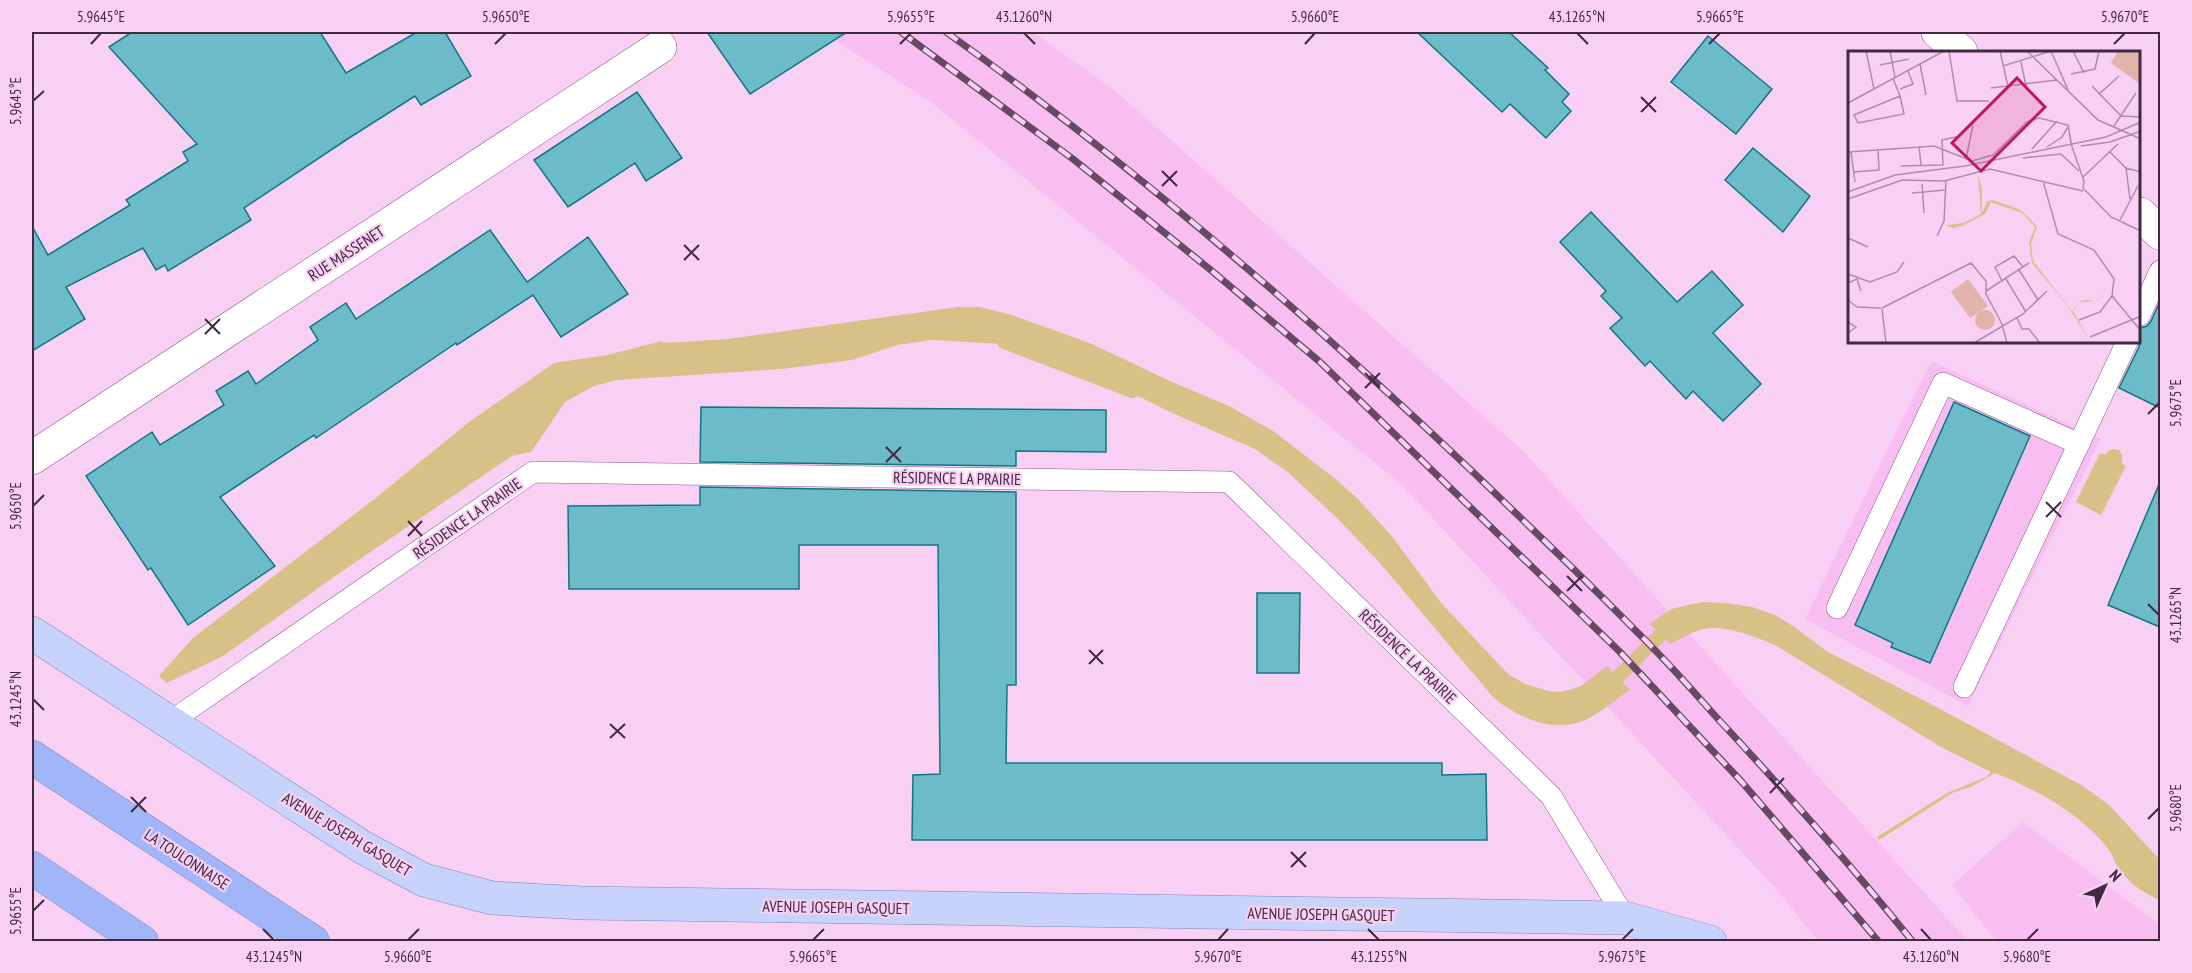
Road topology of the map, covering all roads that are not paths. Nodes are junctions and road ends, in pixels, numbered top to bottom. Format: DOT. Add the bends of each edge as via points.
graph roads {
  1 [pos="1938,32"];
  2 [pos="660,47"];
  3 [pos="1960,51"];
  4 [pos="2141,216"];
  5 [pos="2160,233"];
  6 [pos="2160,271"];
  7 [pos="2141,311"];
  8 [pos="2126,344"];
  9 [pos="2079,444"];
  10 [pos="32,458"];
  11 [pos="1838,608"];
  12 [pos="32,633"];
  13 [pos="1964,687"];
  14 [pos="170,722"];
  15 [pos="32,757"];
  16 [pos="32,868"];
  17 [pos="1625,918"];
  18 [pos="142,942"];
  19 [pos="313,942"];
  20 [pos="1710,942"];
  1 -- 3 [label="street"];
  2 -- 10 [label="street, RUE MASSENET"];
  4 -- 5 [label="street"];
  6 -- 7 [label="lane"];
  8 -- 9 [label="lane"];
  9 -- 11 [label="lane" via="1943,383"];
  9 -- 13 [label="lane"];
  12 -- 14 [label="main road, AVENUE JOSEPH GASQUET"];
  14 -- 17 [label="main road, AVENUE JOSEPH GASQUET" via="362,847 424,880 492,898 582,903"];
  14 -- 17 [label="lane, RÉSIDENCE LA PRAIRIE" via="534,472 1229,482 1551,796"];
  15 -- 19 [label="highway, LA TOULONNAISE"];
  16 -- 18 [label="highway"];
  17 -- 20 [label="main road, AVENUE JOSEPH GASQUET"];
}
